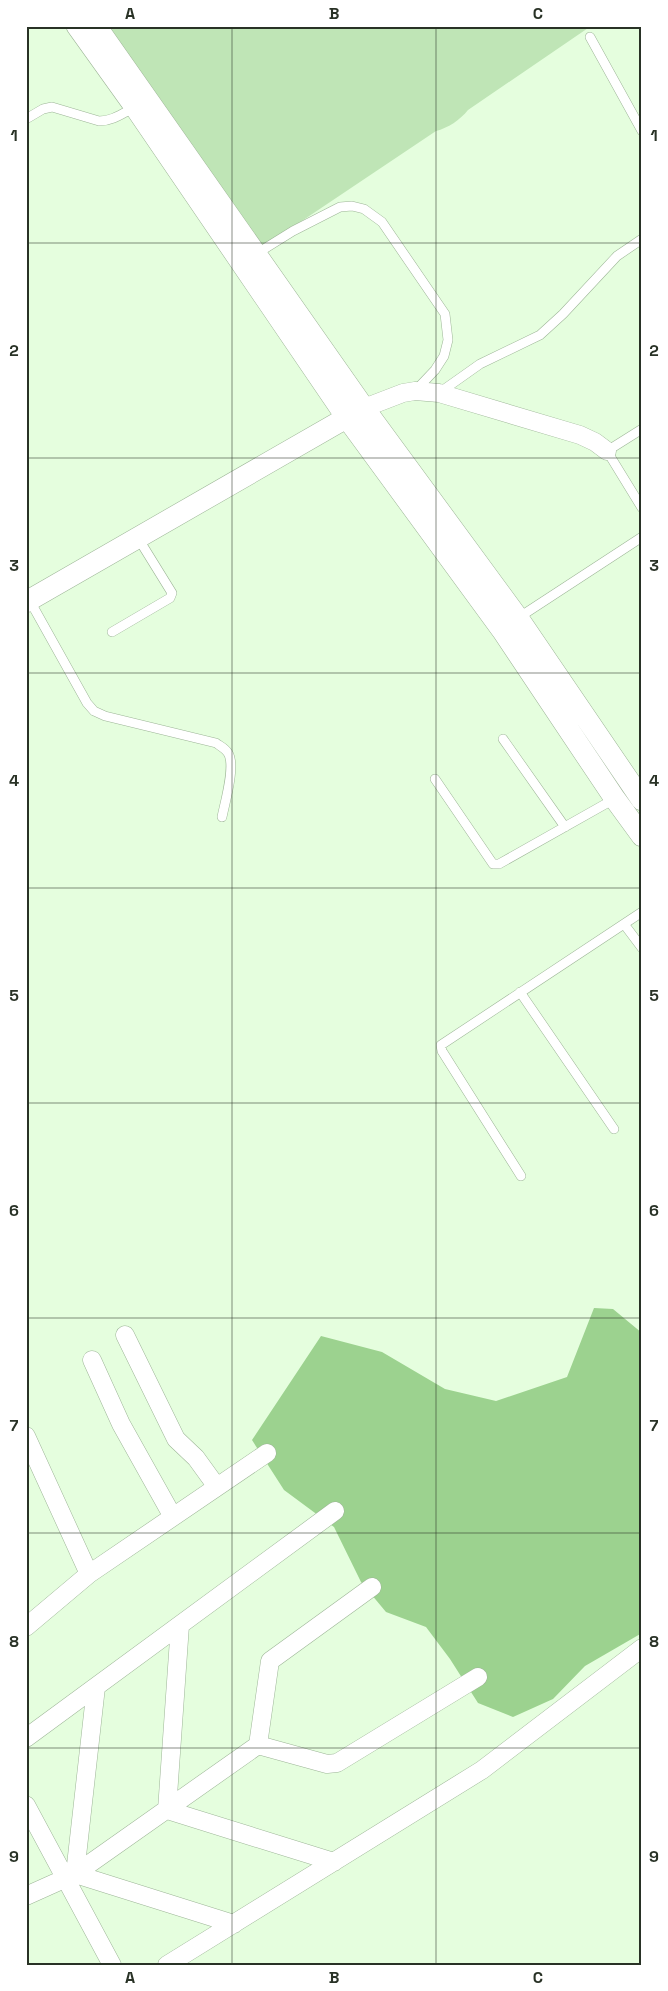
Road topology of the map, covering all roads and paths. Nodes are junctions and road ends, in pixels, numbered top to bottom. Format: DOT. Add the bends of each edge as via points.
graph roads {
  1 [pos="77,26"];
  2 [pos="96,26"];
  3 [pos="590,38"];
  4 [pos="141,103"];
  5 [pos="26,119"];
  6 [pos="642,131"];
  7 [pos="642,239"];
  8 [pos="248,259"];
  9 [pos="415,391"];
  10 [pos="439,394"];
  11 [pos="355,413"];
  12 [pos="642,429"];
  13 [pos="607,451"];
  14 [pos="642,508"];
  15 [pos="642,537"];
  16 [pos="138,538"];
  17 [pos="28,602"];
  18 [pos="510,624"];
  19 [pos="112,632"];
  20 [pos="504,739"];
  21 [pos="435,779"];
  22 [pos="637,793"];
  23 [pos="614,799"];
  24 [pos="635,812"];
  25 [pos="222,817"];
  26 [pos="565,827"];
  27 [pos="642,836"];
  28 [pos="642,912"];
  29 [pos="624,924"];
  30 [pos="642,948"];
  31 [pos="520,992"];
  32 [pos="614,1129"];
  33 [pos="521,1176"];
  34 [pos="124,1335"];
  35 [pos="92,1360"];
  36 [pos="26,1436"];
  37 [pos="267,1453"];
  38 [pos="217,1487"];
  39 [pos="335,1511"];
  40 [pos="173,1517"];
  41 [pos="89,1574"];
  42 [pos="372,1587"];
  43 [pos="180,1625"];
  44 [pos="26,1627"];
  45 [pos="642,1648"];
  46 [pos="478,1677"];
  47 [pos="96,1687"];
  48 [pos="26,1738"];
  49 [pos="258,1745"];
  50 [pos="26,1804"];
  51 [pos="167,1810"];
  52 [pos="334,1862"];
  53 [pos="70,1876"];
  54 [pos="26,1896"];
  55 [pos="234,1924"];
  56 [pos="112,1965"];
  57 [pos="167,1965"];
  1 -- 4 [label="street"];
  2 -- 4 [label="street"];
  3 -- 6 [label="lane"];
  4 -- 5 [label="lane" via="106,121 52,107"];
  4 -- 8 [label="street"];
  7 -- 10 [label="lane" via="617,256 540,335 480,364"];
  8 -- 9 [label="lane" via="340,207 364,209 382,222 446,314 448,340 444,356"];
  8 -- 11 [label="street"];
  9 -- 10 [label="street"];
  9 -- 11 [label="street"];
  10 -- 13 [label="street" via="580,435"];
  11 -- 16 [label="street"];
  11 -- 18 [label="street"];
  12 -- 13 [label="lane"];
  13 -- 14 [label="lane"];
  15 -- 18 [label="lane"];
  16 -- 17 [label="street"];
  16 -- 19 [label="lane" via="172,593 170,598"];
  17 -- 25 [label="lane" via="94,711 216,743 224,748 232,764"];
  18 -- 22 [label="street"];
  18 -- 23 [label="street"];
  20 -- 26 [label="lane"];
  21 -- 26 [label="lane" via="493,864 499,864"];
  22 -- 23 [label="lane"];
  23 -- 24 [label="street"];
  23 -- 26 [label="lane"];
  24 -- 27 [label="street"];
  28 -- 29 [label="lane"];
  29 -- 30 [label="lane"];
  29 -- 31 [label="lane"];
  31 -- 32 [label="lane"];
  31 -- 33 [label="lane" via="443,1042 441,1048"];
  34 -- 38 [label="street" via="176,1439 196,1458"];
  35 -- 40 [label="street" via="121,1424"];
  36 -- 41 [label="street"];
  37 -- 38 [label="street"];
  38 -- 40 [label="street"];
  39 -- 43 [label="street"];
  40 -- 41 [label="street"];
  41 -- 44 [label="street"];
  42 -- 49 [label="street" via="270,1661"];
  43 -- 47 [label="street"];
  43 -- 51 [label="street"];
  45 -- 52 [label="street" via="482,1770"];
  46 -- 49 [label="street" via="332,1765"];
  47 -- 48 [label="street"];
  47 -- 53 [label="street"];
  49 -- 51 [label="street"];
  50 -- 53 [label="street"];
  51 -- 52 [label="street"];
  51 -- 53 [label="street"];
  52 -- 55 [label="street"];
  53 -- 54 [label="street"];
  53 -- 55 [label="street"];
  53 -- 56 [label="street"];
  55 -- 57 [label="street"];
}
